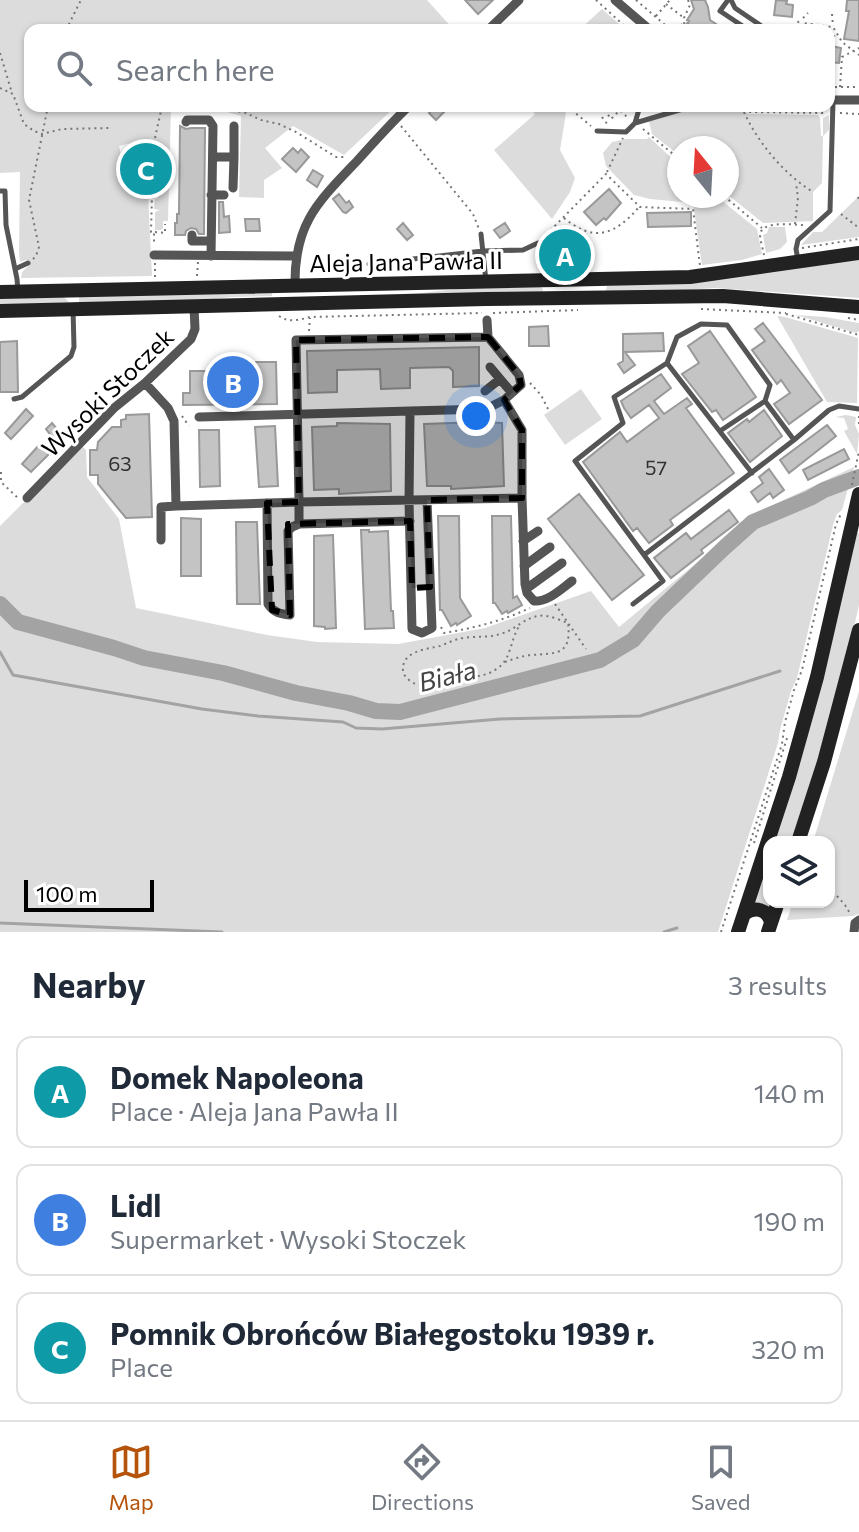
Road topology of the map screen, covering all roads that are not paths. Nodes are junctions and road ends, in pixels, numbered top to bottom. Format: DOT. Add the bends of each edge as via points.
graph roads {
  1 [pos="519,0"];
  2 [pos="615,0"];
  3 [pos="730,0"];
  4 [pos="494,24"];
  5 [pos="643,24"];
  6 [pos="740,24"];
  7 [pos="758,24"];
  8 [pos="835,100"];
  9 [pos="859,100"];
  10 [pos="403,112"];
  11 [pos="638,112"];
  12 [pos="673,112"];
  13 [pos="833,112"];
  14 [pos="186,122"];
  15 [pos="635,123"];
  16 [pos="234,126"];
  17 [pos="597,131"];
  18 [pos="213,157"];
  19 [pos="234,157"];
  20 [pos="233,188"];
  21 [pos="0,191"];
  22 [pos="211,195"];
  23 [pos="224,195"];
  24 [pos="481,234"];
  25 [pos="192,235"];
  26 [pos="211,241"];
  27 [pos="538,243"];
  28 [pos="483,251"];
  29 [pos="859,253"];
  30 [pos="154,255"];
  31 [pos="799,255"];
  32 [pos="211,256"];
  33 [pos="296,256"];
  34 [pos="28,263"];
  35 [pos="369,264"];
  36 [pos="15,269"];
  37 [pos="486,282"];
  38 [pos="342,285"];
  39 [pos="295,286"];
  40 [pos="73,291"];
  41 [pos="0,292"];
  42 [pos="18,292"];
  43 [pos="294,304"];
  44 [pos="343,304"];
  45 [pos="194,307"];
  46 [pos="859,307"];
  47 [pos="73,309"];
  48 [pos="0,311"];
  49 [pos="486,311"];
  50 [pos="488,337"];
  51 [pos="667,363"];
  52 [pos="490,367"];
  53 [pos="500,379"];
  54 [pos="145,383"];
  55 [pos="485,391"];
  56 [pos="508,397"];
  57 [pos="14,399"];
  58 [pos="765,401"];
  59 [pos="859,409"];
  60 [pos="410,411"];
  61 [pos="299,414"];
  62 [pos="199,417"];
  63 [pos="720,431"];
  64 [pos="794,440"];
  65 [pos="752,473"];
  66 [pos="855,493"];
  67 [pos="27,498"];
  68 [pos="522,498"];
  69 [pos="427,500"];
  70 [pos="409,501"];
  71 [pos="299,502"];
  72 [pos="267,503"];
  73 [pos="176,506"];
  74 [pos="410,521"];
  75 [pos="847,521"];
  76 [pos="299,524"];
  77 [pos="538,531"];
  78 [pos="161,540"];
  79 [pos="523,541"];
  80 [pos="550,547"];
  81 [pos="644,555"];
  82 [pos="562,563"];
  83 [pos="524,566"];
  84 [pos="572,581"];
  85 [pos="430,587"];
  86 [pos="412,588"];
  87 [pos="526,589"];
  88 [pos="633,604"];
  89 [pos="859,630"];
  90 [pos="800,836"];
  91 [pos="744,914"];
  92 [pos="770,927"];
  93 [pos="738,932"];
  1 -- 4 [label="street"];
  2 -- 5 [label="street"];
  3 -- 6 [label="lane" via="720,11"];
  3 -- 7 [label="lane"];
  8 -- 9 [label="street"];
  10 -- 33 [label="street" via="313,210"];
  11 -- 15 [label="lane"];
  12 -- 15 [label="lane"];
  13 -- 31 [label="lane" via="830,211 798,240"];
  14 -- 18 [label="street" via="209,120"];
  15 -- 17 [label="lane" via="626,132"];
  16 -- 19 [label="street"];
  18 -- 19 [label="street"];
  18 -- 22 [label="street"];
  19 -- 20 [label="street"];
  21 -- 36 [label="lane" via="5,191"];
  22 -- 23 [label="street"];
  22 -- 26 [label="street"];
  24 -- 28 [label="lane"];
  25 -- 26 [label="street" via="192,241"];
  26 -- 32 [label="street"];
  27 -- 28 [label="lane" via="523,250"];
  28 -- 35 [label="lane"];
  28 -- 37 [label="lane"];
  29 -- 31 [label="main road, Aleja Jana Pawła II"];
  30 -- 32 [label="street"];
  31 -- 37 [label="main road, Aleja Jana Pawła II" via="690,277"];
  32 -- 33 [label="street"];
  33 -- 39 [label="street"];
  34 -- 36 [label="lane"];
  36 -- 42 [label="lane"];
  37 -- 38 [label="main road, Aleja Jana Pawła II"];
  38 -- 39 [label="main road, Aleja Jana Pawła II"];
  38 -- 44 [label="main road"];
  39 -- 40 [label="main road, Aleja Jana Pawła II"];
  39 -- 43 [label="main road"];
  40 -- 42 [label="main road, Aleja Jana Pawła II"];
  40 -- 47 [label="main road"];
  41 -- 42 [label="main road, Aleja Jana Pawła II"];
  43 -- 44 [label="main road, Aleja Jana Pawła II"];
  43 -- 45 [label="main road, Aleja Jana Pawła II"];
  44 -- 49 [label="main road, Aleja Jana Pawła II"];
  45 -- 47 [label="main road, Aleja Jana Pawła II"];
  45 -- 54 [label="street, Wysoki Stoczek" via="191,339"];
  46 -- 49 [label="main road, Aleja Jana Pawła II" via="723,296"];
  47 -- 48 [label="main road, Aleja Jana Pawła II"];
  47 -- 57 [label="lane" via="71,356"];
  49 -- 50 [label="street"];
  50 -- 56 [label="street" via="521,380"];
  50 -- 61 [label="street" via="296,340"];
  51 -- 58 [label="lane" via="677,337 701,324 727,325 770,385"];
  51 -- 63 [label="lane"];
  51 -- 81 [label="lane" via="614,397 623,423 575,461"];
  52 -- 53 [label="street"];
  53 -- 55 [label="street"];
  53 -- 56 [label="street"];
  54 -- 67 [label="street, Wysoki Stoczek"];
  54 -- 73 [label="street" via="171,413"];
  56 -- 60 [label="street" via="486,409"];
  56 -- 68 [label="street" via="522,430"];
  58 -- 63 [label="lane"];
  58 -- 64 [label="lane"];
  59 -- 64 [label="lane" via="834,407"];
  60 -- 61 [label="street"];
  60 -- 70 [label="street"];
  61 -- 62 [label="street"];
  61 -- 71 [label="street"];
  63 -- 65 [label="lane"];
  64 -- 65 [label="lane"];
  65 -- 81 [label="lane"];
  66 -- 75 [label="main road"];
  68 -- 69 [label="street"];
  68 -- 79 [label="street"];
  69 -- 70 [label="street"];
  69 -- 85 [label="street"];
  70 -- 71 [label="street"];
  70 -- 74 [label="street"];
  71 -- 72 [label="street"];
  71 -- 76 [label="street"];
  72 -- 73 [label="street"];
  72 -- 76 [label="street" via="268,604 281,614 290,615 288,531"];
  73 -- 78 [label="street" via="161,507"];
  74 -- 76 [label="street"];
  74 -- 86 [label="street"];
  75 -- 91 [label="main road" via="817,677"];
  77 -- 79 [label="street"];
  79 -- 83 [label="street"];
  80 -- 83 [label="street"];
  81 -- 88 [label="lane" via="663,581"];
  82 -- 87 [label="street"];
  83 -- 87 [label="street"];
  84 -- 87 [label="street" via="533,605"];
  85 -- 86 [label="street"];
  85 -- 86 [label="street" via="432,628 422,633 412,629"];
  89 -- 90 [label="main road"];
  91 -- 92 [label="main road" via="763,911"];
  91 -- 93 [label="main road"];
}
